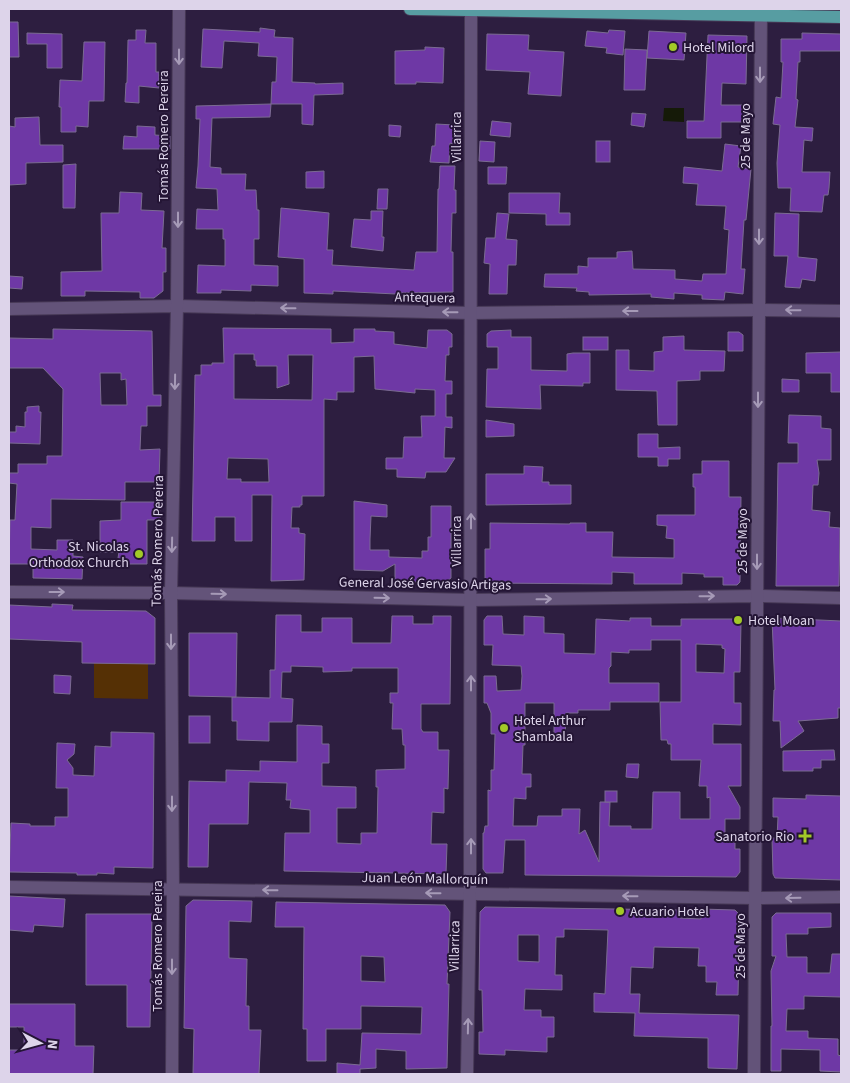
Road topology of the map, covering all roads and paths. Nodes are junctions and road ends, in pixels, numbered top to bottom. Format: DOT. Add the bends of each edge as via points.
graph roads {
  1 [pos="179,9"];
  2 [pos="410,9"];
  3 [pos="471,9"];
  4 [pos="760,12"];
  5 [pos="841,18"];
  6 [pos="177,306"];
  7 [pos="9,309"];
  8 [pos="759,310"];
  9 [pos="841,311"];
  10 [pos="471,313"];
  11 [pos="9,592"];
  12 [pos="171,593"];
  13 [pos="757,596"];
  14 [pos="841,598"];
  15 [pos="471,600"];
  16 [pos="9,887"];
  17 [pos="173,888"];
  18 [pos="470,894"];
  19 [pos="841,897"];
  20 [pos="756,898"];
  21 [pos="172,1074"];
  22 [pos="467,1074"];
  23 [pos="754,1074"];
  1 -- 6 [label="street, Tomás Romero Pereira, one-way"];
  2 -- 3 [label="main road"];
  3 -- 4 [label="main road"];
  3 -- 10 [label="street, Villarrica"];
  4 -- 5 [label="main road"];
  4 -- 8 [label="street, 25 de Mayo, one-way"];
  6 -- 7 [label="street, Antequera"];
  10 -- 6 [label="street, Antequera, one-way"];
  6 -- 12 [label="street, Tomás Romero Pereira, one-way"];
  9 -- 8 [label="street, Antequera, one-way"];
  8 -- 10 [label="street, Antequera, one-way"];
  8 -- 13 [label="street, 25 de Mayo, one-way"];
  15 -- 10 [label="street, Villarrica, one-way"];
  11 -- 12 [label="street, General José Gervasio Artigas, one-way"];
  12 -- 15 [label="street, General José Gervasio Artigas, one-way"];
  12 -- 17 [label="street, Tomás Romero Pereira, one-way"];
  13 -- 14 [label="street, General José Gervasio Artigas"];
  15 -- 13 [label="street, General José Gervasio Artigas, one-way"];
  13 -- 20 [label="street, 25 de Mayo"];
  18 -- 15 [label="street, Villarrica, one-way"];
  16 -- 17 [label="street, Juan León Mallorquín"];
  18 -- 17 [label="street, Juan León Mallorquín, one-way"];
  17 -- 21 [label="street, Tomás Romero Pereira, one-way"];
  20 -- 18 [label="street, Juan León Mallorquín, one-way"];
  22 -- 18 [label="street, Villarrica, one-way"];
  19 -- 20 [label="street, Juan León Mallorquín, one-way"];
  20 -- 23 [label="street, 25 de Mayo"];
}
